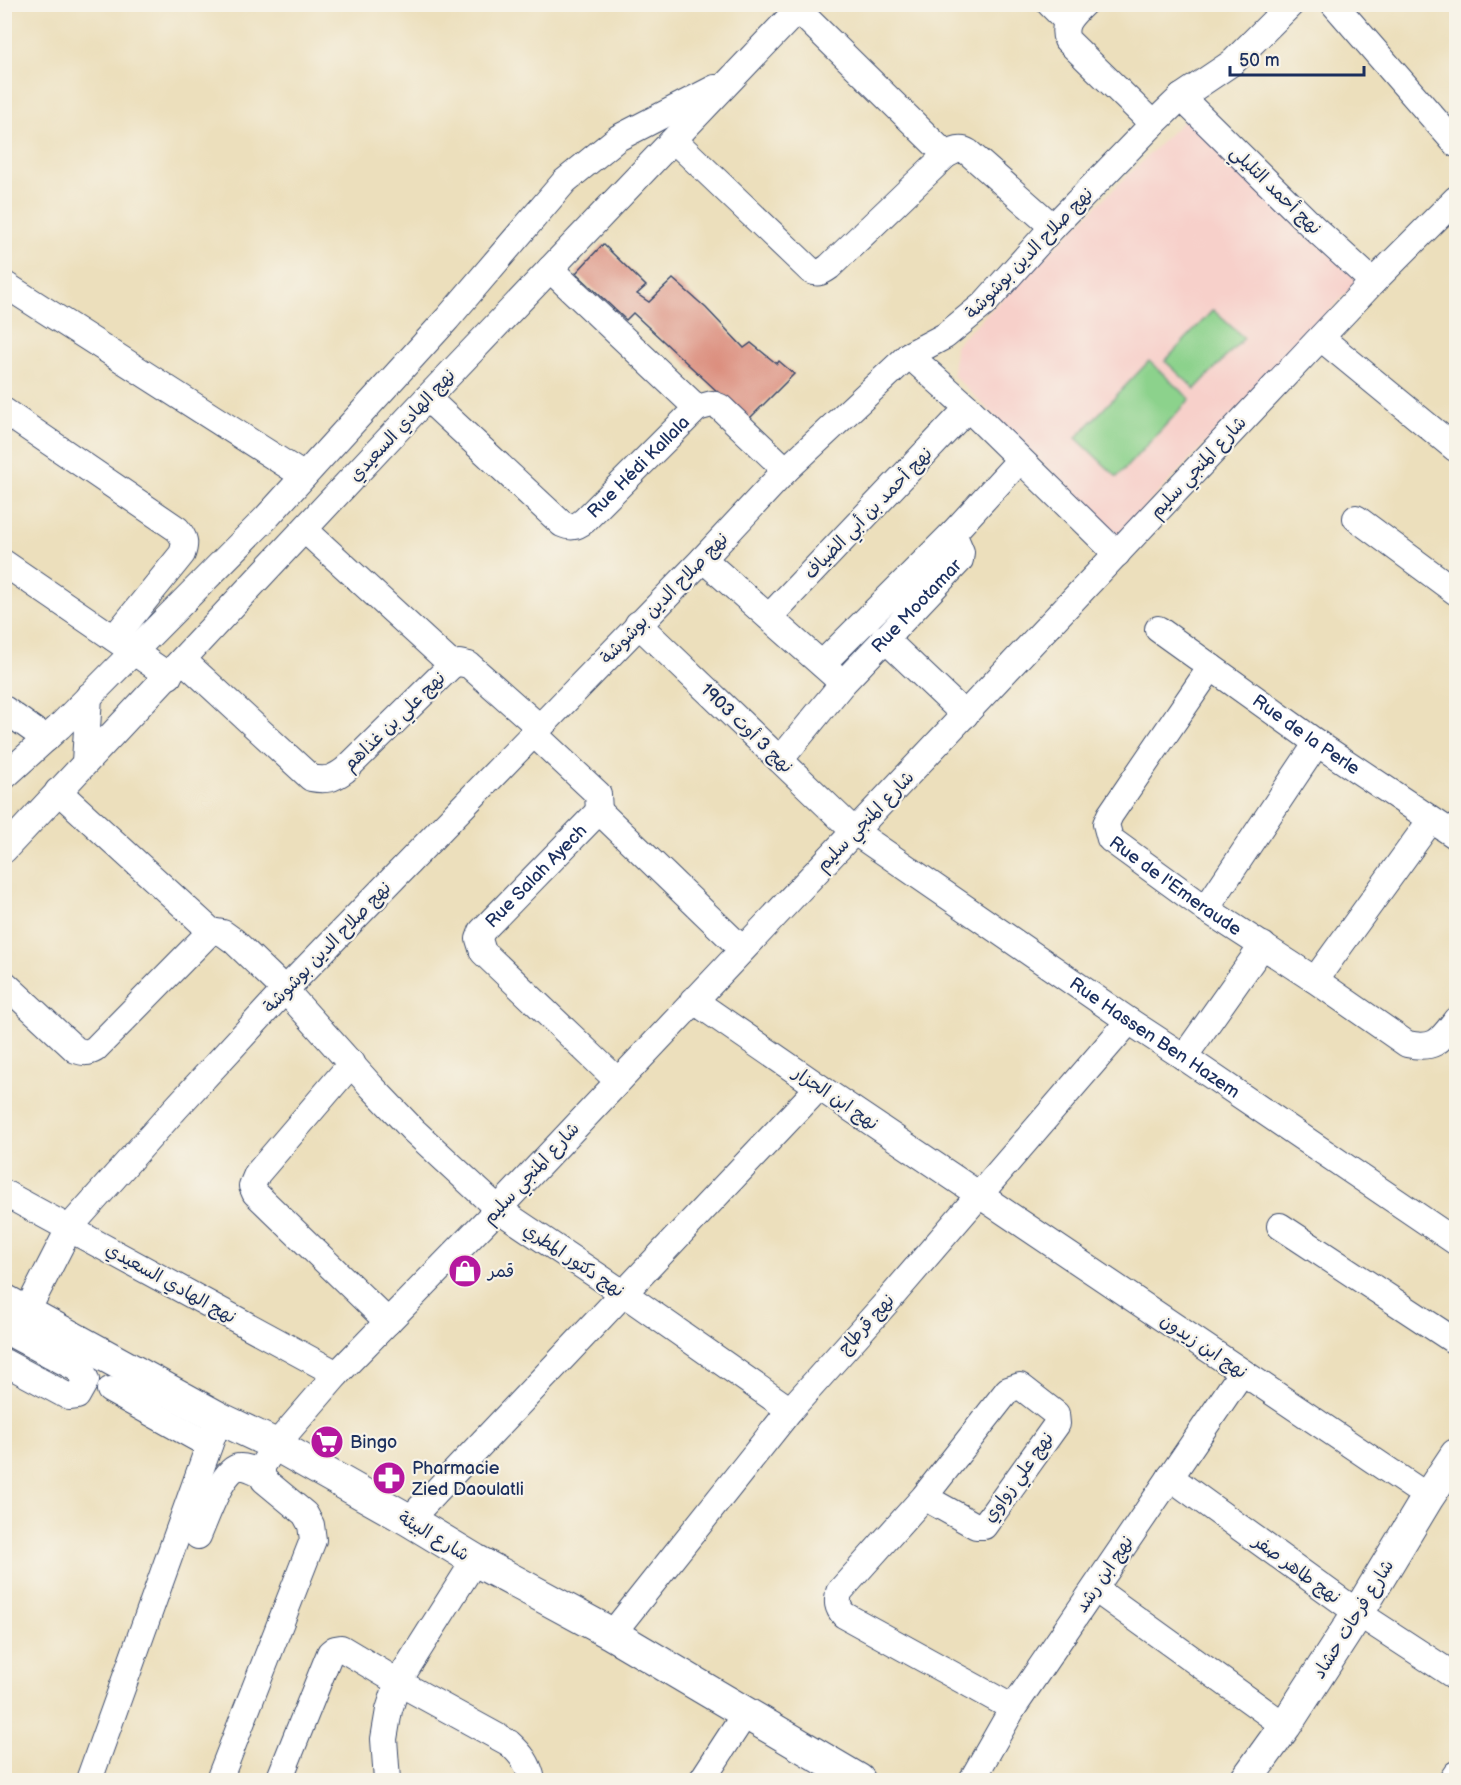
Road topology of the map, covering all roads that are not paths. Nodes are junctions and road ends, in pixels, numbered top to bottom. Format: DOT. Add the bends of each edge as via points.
graph roads {
  1 [pos="1291,4"];
  2 [pos="1334,4"];
  3 [pos="800,7"];
  4 [pos="1067,10"];
  5 [pos="730,81"];
  6 [pos="1181,97"];
  7 [pos="1153,124"];
  8 [pos="674,140"];
  9 [pos="1456,144"];
  10 [pos="946,155"];
  11 [pos="1456,199"];
  12 [pos="1053,226"];
  13 [pos="550,269"];
  14 [pos="1373,282"];
  15 [pos="4,284"];
  16 [pos="1321,338"];
  17 [pos="909,355"];
  18 [pos="427,398"];
  19 [pos="697,408"];
  20 [pos="968,408"];
  21 [pos="4,411"];
  22 [pos="1456,449"];
  23 [pos="1020,460"];
  24 [pos="786,470"];
  25 [pos="304,476"];
  26 [pos="1356,518"];
  27 [pos="305,530"];
  28 [pos="952,533"];
  29 [pos="1117,554"];
  30 [pos="703,559"];
  31 [pos="4,563"];
  32 [pos="1456,592"];
  33 [pos="769,617"];
  34 [pos="638,624"];
  35 [pos="1158,629"];
  36 [pos="884,638"];
  37 [pos="124,645"];
  38 [pos="452,664"];
  39 [pos="822,664"];
  40 [pos="176,668"];
  41 [pos="1211,668"];
  42 [pos="843,683"];
  43 [pos="89,696"];
  44 [pos="4,710"];
  45 [pos="965,715"];
  46 [pos="536,730"];
  47 [pos="46,739"];
  48 [pos="1317,743"];
  49 [pos="780,760"];
  50 [pos="85,762"];
  51 [pos="4,777"];
  52 [pos="58,791"];
  53 [pos="599,811"];
  54 [pos="1431,820"];
  55 [pos="855,832"];
  56 [pos="1456,836"];
  57 [pos="4,850"];
  58 [pos="1206,909"];
  59 [pos="211,931"];
  60 [pos="1263,945"];
  61 [pos="742,949"];
  62 [pos="1315,980"];
  63 [pos="4,983"];
  64 [pos="285,990"];
  65 [pos="693,1000"];
  66 [pos="1456,1020"];
  67 [pos="1130,1022"];
  68 [pos="1184,1057"];
  69 [pos="352,1063"];
  70 [pos="618,1081"];
  71 [pos="819,1087"];
  72 [pos="4,1193"];
  73 [pos="980,1195"];
  74 [pos="498,1209"];
  75 [pos="1280,1226"];
  76 [pos="70,1227"];
  77 [pos="1456,1242"];
  78 [pos="624,1293"];
  79 [pos="12,1314"];
  80 [pos="388,1322"];
  81 [pos="1456,1342"];
  82 [pos="4,1362"];
  83 [pos="1242,1372"];
  84 [pos="337,1374"];
  85 [pos="110,1390"];
  86 [pos="790,1410"];
  87 [pos="214,1432"];
  88 [pos="276,1445"];
  89 [pos="1456,1457"];
  90 [pos="262,1474"];
  91 [pos="1170,1478"];
  92 [pos="924,1497"];
  93 [pos="1428,1497"];
  94 [pos="409,1520"];
  95 [pos="198,1536"];
  96 [pos="475,1560"];
  97 [pos="1095,1589"];
  98 [pos="1358,1613"];
  99 [pos="612,1634"];
  100 [pos="1456,1677"];
  101 [pos="398,1682"];
  102 [pos="1013,1708"];
  103 [pos="745,1714"];
  104 [pos="1285,1726"];
  105 [pos="1456,1774"];
  106 [pos="1250,1779"];
  107 [pos="89,1780"];
  108 [pos="219,1780"];
  109 [pos="279,1780"];
  110 [pos="387,1780"];
  111 [pos="532,1780"];
  112 [pos="702,1780"];
  113 [pos="859,1780"];
  114 [pos="972,1780"];
  115 [pos="1452,1780"];
  1 -- 6 [label="street, نهج صلاح الدين بوشوشة" via="1233,62"];
  2 -- 9 [label="street"];
  3 -- 5 [label="street, نهج الهادي السعيدي"];
  3 -- 10 [label="street"];
  4 -- 7 [label="street" via="1064,31 1069,43"];
  5 -- 8 [label="street, نهج الهادي السعيدي"];
  5 -- 25 [label="street" via="618,138 565,181 447,319"];
  6 -- 7 [label="street, نهج صلاح الدين بوشوشة"];
  6 -- 14 [label="street, نهج أحمد التليلي"];
  7 -- 12 [label="street, نهج صلاح الدين بوشوشة"];
  8 -- 10 [label="street" via="815,273 829,267"];
  8 -- 13 [label="street, نهج الهادي السعيدي"];
  10 -- 12 [label="street" via="963,149 968,152"];
  11 -- 14 [label="street, شارع المنجي سليم"];
  12 -- 17 [label="street, نهج صلاح الدين بوشوشة" via="984,304 945,336"];
  13 -- 18 [label="street, نهج الهادي السعيدي"];
  13 -- 19 [label="street, Rue Hédi Kallala"];
  14 -- 16 [label="street, شارع المنجي سليم"];
  15 -- 25 [label="street"];
  16 -- 22 [label="street"];
  16 -- 29 [label="street, شارع المنجي سليم"];
  17 -- 20 [label="street"];
  17 -- 24 [label="street, نهج صلاح الدين بوشوشة"];
  18 -- 19 [label="street, Rue Hédi Kallala" via="569,527 584,521"];
  18 -- 27 [label="street, نهج الهادي السعيدي"];
  19 -- 24 [label="street" via="712,404 720,407"];
  20 -- 23 [label="street"];
  20 -- 33 [label="street, نهج أحمد بن أبي الضياف"];
  21 -- 37 [label="street" via="183,536 182,554"];
  23 -- 28 [label="street"];
  23 -- 29 [label="street"];
  24 -- 30 [label="street, نهج صلاح الدين بوشوشة"];
  25 -- 37 [label="street" via="266,518"];
  26 -- 32 [label="street"];
  27 -- 38 [label="street, نهج علي بن غذاهم"];
  27 -- 40 [label="street, نهج الهادي السعيدي"];
  28 -- 36 [label="street, Rue Mootamar" via="961,552 960,560"];
  28 -- 39 [label="street, Rue Mootamar"];
  29 -- 45 [label="street, شارع المنجي سليم"];
  30 -- 33 [label="street"];
  30 -- 34 [label="street, نهج صلاح الدين بوشوشة"];
  31 -- 37 [label="street, نهج علي بن غذاهم"];
  33 -- 39 [label="street"];
  34 -- 46 [label="street, نهج صلاح الدين بوشوشة"];
  34 -- 49 [label="street, نهج 3 أوت 1903"];
  35 -- 41 [label="street, Rue de la Perle"];
  36 -- 42 [label="street, Rue Mootamar"];
  36 -- 45 [label="street"];
  37 -- 40 [label="street, نهج علي بن غذاهم"];
  37 -- 43 [label="street"];
  38 -- 40 [label="street, نهج علي بن غذاهم" via="345,770 323,781 311,778"];
  38 -- 46 [label="street" via="469,664"];
  39 -- 42 [label="street"];
  40 -- 50 [label="street, نهج الهادي السعيدي"];
  41 -- 48 [label="street, Rue de la Perle"];
  41 -- 58 [label="street, Rue de l'Emeraude" via="1106,824 1110,839"];
  42 -- 49 [label="street, Rue Mootamar"];
  43 -- 47 [label="street"];
  43 -- 50 [label="street"];
  44 -- 47 [label="street"];
  45 -- 55 [label="street, شارع المنجي سليم"];
  46 -- 53 [label="street" via="598,794"];
  46 -- 64 [label="street, نهج صلاح الدين بوشوشة"];
  47 -- 51 [label="street"];
  48 -- 54 [label="street, Rue de la Perle"];
  48 -- 58 [label="street"];
  49 -- 55 [label="street, نهج 3 أوت 1903"];
  50 -- 52 [label="street, نهج الهادي السعيدي"];
  52 -- 57 [label="street, نهج الهادي السعيدي"];
  52 -- 59 [label="street, نهج دكتور المطري"];
  53 -- 61 [label="street, Rue Salah Ayech"];
  53 -- 70 [label="street, Rue Salah Ayech" via="479,939 483,952"];
  54 -- 56 [label="street, Rue de la Perle"];
  54 -- 62 [label="street"];
  55 -- 61 [label="street, شارع المنجي سليم"];
  55 -- 67 [label="street, Rue Hassen Ben Hazem"];
  58 -- 60 [label="street, Rue de l'Emeraude"];
  59 -- 63 [label="street" via="90,1052 76,1050"];
  59 -- 64 [label="street, نهج دكتور المطري" via="234,940"];
  60 -- 62 [label="street, Rue de l'Emeraude"];
  60 -- 68 [label="street"];
  61 -- 65 [label="street, شارع المنجي سليم"];
  62 -- 66 [label="street, Rue de l'Emeraude" via="1407,1044 1423,1048 1434,1044"];
  64 -- 69 [label="street, نهج دكتور المطري"];
  64 -- 76 [label="street, نهج صلاح الدين بوشوشة"];
  65 -- 70 [label="street, شارع المنجي سليم"];
  65 -- 71 [label="street, نهج ابن الجزار"];
  67 -- 68 [label="street, Rue Hassen Ben Hazem"];
  67 -- 73 [label="street, نهج قرطاج"];
  68 -- 77 [label="street, Rue Hassen Ben Hazem"];
  69 -- 74 [label="street, نهج دكتور المطري" via="413,1130"];
  69 -- 80 [label="street" via="257,1174 252,1186"];
  70 -- 74 [label="street, شارع المنجي سليم"];
  71 -- 73 [label="street, نهج ابن الجزار"];
  71 -- 78 [label="street"];
  72 -- 76 [label="street, نهج الهادي السعيدي"];
  73 -- 83 [label="street, نهج ابن زيدون"];
  73 -- 86 [label="street, نهج قرطاج"];
  74 -- 78 [label="street, نهج دكتور المطري"];
  74 -- 80 [label="street, شارع المنجي سليم"];
  75 -- 81 [label="street"];
  76 -- 79 [label="street, نهج صلاح الدين بوشوشة"];
  76 -- 84 [label="street, نهج الهادي السعيدي"];
  78 -- 86 [label="street, نهج دكتور المطري"];
  78 -- 94 [label="street"];
  79 -- 82 [label="street" via="86,1380 77,1396 69,1397"];
  79 -- 87 [label="main road, شارع البيئة"];
  80 -- 84 [label="street, شارع المنجي سليم"];
  83 -- 91 [label="street, نهج ابن رشد"];
  83 -- 93 [label="street, نهج ابن زيدون"];
  84 -- 88 [label="street, شارع المنجي سليم"];
  85 -- 87 [label="street"];
  86 -- 99 [label="street, نهج قرطاج"];
  87 -- 88 [label="main road, شارع البيئة"];
  87 -- 107 [label="street"];
  88 -- 90 [label="street, شارع المنجي سليم" via="262,1466"];
  88 -- 94 [label="main road, شارع البيئة"];
  89 -- 93 [label="main road, شارع فرحات حشاد"];
  90 -- 95 [label="street" via="243,1467 232,1469 225,1476"];
  90 -- 108 [label="street" via="264,1480 305,1514 313,1539"];
  91 -- 97 [label="street, نهج ابن رشد"];
  91 -- 98 [label="street, نهج طاهر صفر"];
  92 -- 92 [label="street, نهج علي زواوي" via="1008,1390 1020,1386 1056,1414 1056,1424 984,1526 976,1526"];
  92 -- 102 [label="street, نهج علي زواوي" via="839,1592 838,1608 844,1615"];
  93 -- 98 [label="main road, شارع فرحات حشاد"];
  94 -- 96 [label="main road, شارع البيئة"];
  96 -- 99 [label="main road, شارع البيئة"];
  96 -- 101 [label="street"];
  97 -- 102 [label="street, نهج ابن رشد"];
  97 -- 104 [label="street"];
  98 -- 100 [label="street, نهج طاهر صفر"];
  98 -- 104 [label="main road, شارع فرحات حشاد"];
  99 -- 103 [label="main road, شارع البيئة"];
  101 -- 109 [label="street" via="345,1650 330,1653"];
  101 -- 110 [label="street" via="384,1739"];
  101 -- 111 [label="street" via="509,1743 522,1755"];
  102 -- 114 [label="street, نهج ابن رشد"];
  103 -- 112 [label="street"];
  103 -- 113 [label="main road, شارع البيئة"];
  104 -- 106 [label="main road, شارع فرحات حشاد"];
  105 -- 115 [label="street"];
}
